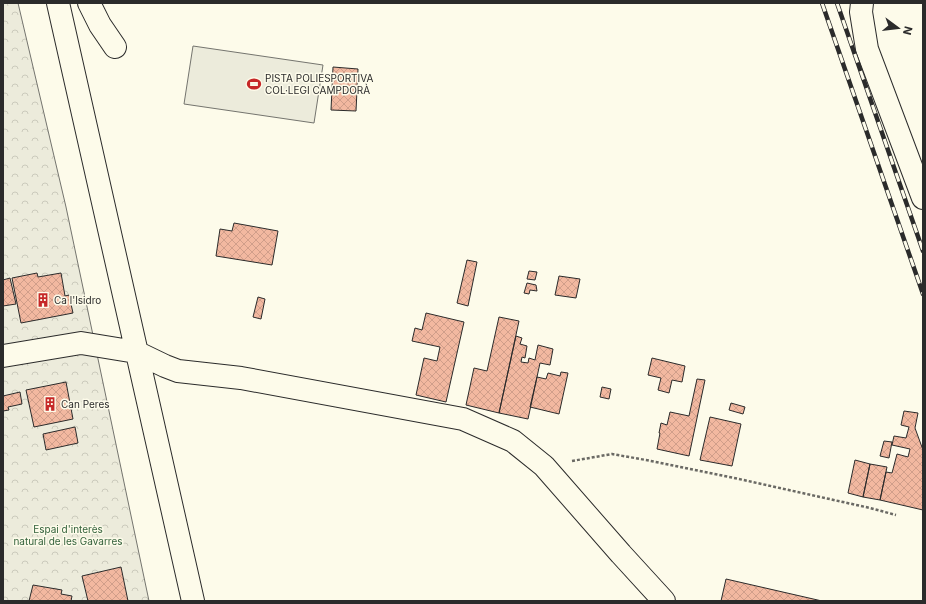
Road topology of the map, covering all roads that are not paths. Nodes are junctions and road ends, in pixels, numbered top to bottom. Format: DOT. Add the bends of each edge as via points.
graph roads {
  1 [pos="58,3"];
  2 [pos="89,3"];
  3 [pos="862,3"];
  4 [pos="115,47"];
  5 [pos="923,198"];
  6 [pos="136,352"];
  7 [pos="3,356"];
  8 [pos="193,601"];
  9 [pos="664,601"];
  1 -- 6 [label="street"];
  2 -- 4 [label="street"];
  3 -- 5 [label="street" via="867,49"];
  6 -- 7 [label="street" via="81,343"];
  6 -- 8 [label="street"];
  6 -- 9 [label="street" via="178,371 241,378 463,419 513,441 544,466"];
}
